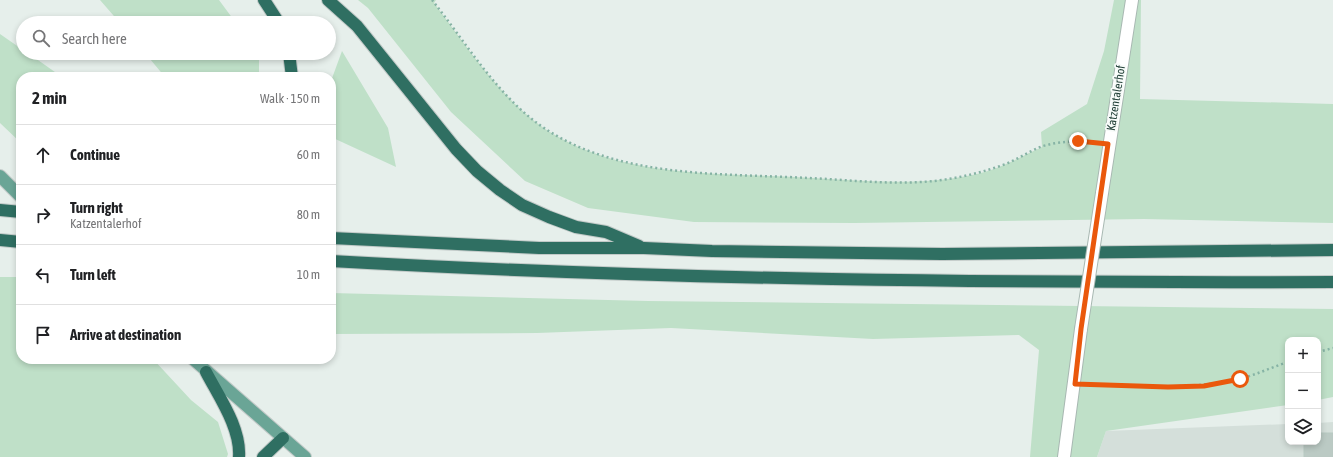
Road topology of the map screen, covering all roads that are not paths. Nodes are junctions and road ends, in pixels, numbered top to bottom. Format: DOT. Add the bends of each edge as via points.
graph roads {
  1 [pos="264,0"];
  2 [pos="328,0"];
  3 [pos="1132,0"];
  4 [pos="274,16"];
  5 [pos="290,60"];
  6 [pos="291,72"];
  7 [pos="0,176"];
  8 [pos="16,192"];
  9 [pos="0,210"];
  10 [pos="16,212"];
  11 [pos="336,238"];
  12 [pos="0,240"];
  13 [pos="16,242"];
  14 [pos="644,248"];
  15 [pos="1333,250"];
  16 [pos="336,261"];
  17 [pos="1333,282"];
  18 [pos="197,364"];
  19 [pos="206,372"];
  20 [pos="282,438"];
  21 [pos="239,457"];
  22 [pos="263,457"];
  23 [pos="305,457"];
  24 [pos="1064,457"];
  1 -- 4 [label="highway"];
  2 -- 14 [label="highway" via="362,31 456,148 477,171 500,190 522,205 549,217 576,227 606,232"];
  3 -- 24 [label="street, Katzentalerhof, bridge" via="1108,144"];
  5 -- 6 [label="highway"];
  7 -- 8 [label="main road"];
  9 -- 10 [label="highway"];
  11 -- 14 [label="highway" via="539,248"];
  12 -- 13 [label="highway"];
  14 -- 15 [label="highway" via="942,254"];
  16 -- 17 [label="highway" via="549,272 752,278 998,282"];
  18 -- 19 [label="main road"];
  19 -- 20 [label="main road"];
  19 -- 21 [label="highway" via="234,427"];
  20 -- 22 [label="highway"];
  20 -- 23 [label="main road"];
}
